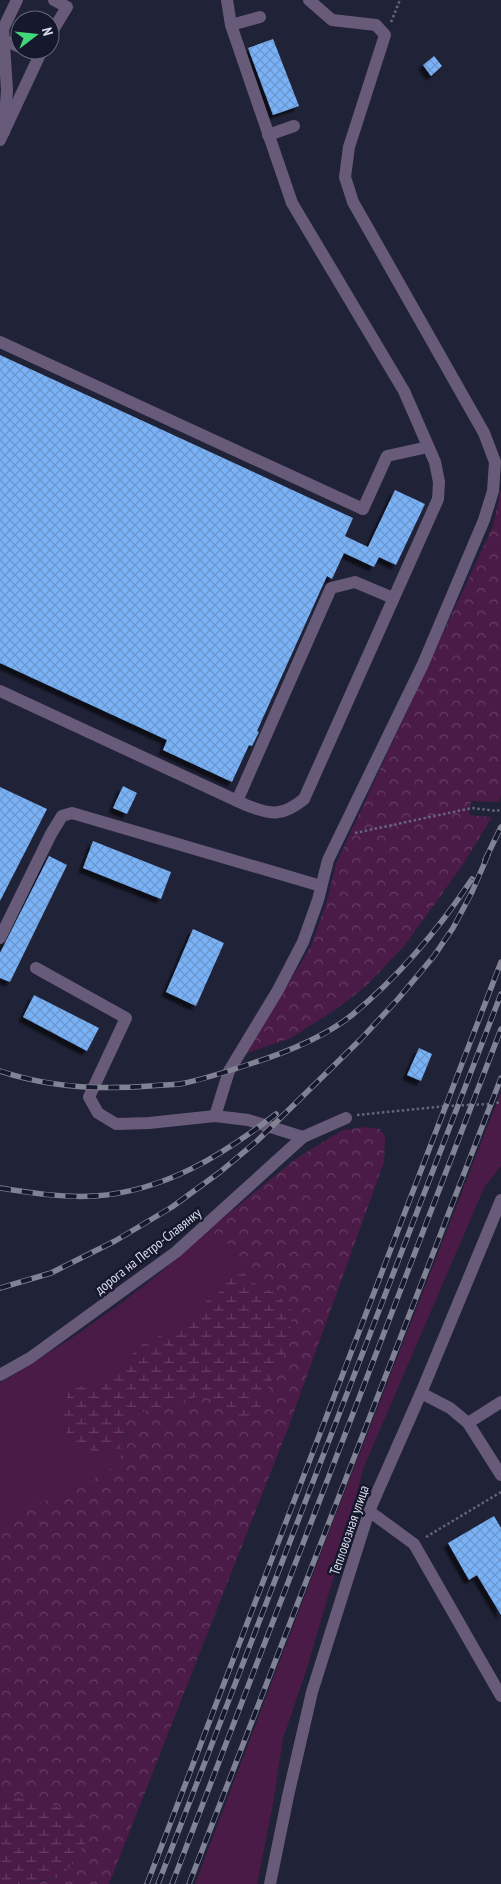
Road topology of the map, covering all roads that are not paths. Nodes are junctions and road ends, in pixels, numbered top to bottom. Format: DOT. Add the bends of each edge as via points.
graph roads {
  1 [pos="17,0"];
  2 [pos="54,0"];
  3 [pos="227,0"];
  4 [pos="309,0"];
  5 [pos="260,17"];
  6 [pos="60,18"];
  7 [pos="231,25"];
  8 [pos="2,32"];
  9 [pos="37,60"];
  10 [pos="294,126"];
  11 [pos="268,135"];
  12 [pos="2,136"];
  13 [pos="0,342"];
  14 [pos="428,447"];
  15 [pos="498,459"];
  16 [pos="393,598"];
  17 [pos="0,691"];
  18 [pos="238,802"];
  19 [pos="321,886"];
  20 [pos="0,938"];
  21 [pos="36,968"];
  22 [pos="215,1116"];
  23 [pos="346,1118"];
  24 [pos="303,1137"];
  25 [pos="501,1200"];
  26 [pos="0,1375"];
  27 [pos="421,1394"];
  28 [pos="501,1402"];
  29 [pos="468,1423"];
  30 [pos="501,1475"];
  31 [pos="369,1511"];
  32 [pos="501,1696"];
  33 [pos="270,1884"];
  1 -- 8 [label="street"];
  2 -- 6 [label="street" via="67,6"];
  3 -- 7 [label="street"];
  4 -- 15 [label="street" via="332,20 376,25 385,35 349,147 345,176 353,202"];
  5 -- 7 [label="street"];
  7 -- 11 [label="street"];
  8 -- 12 [label="street" via="7,90"];
  9 -- 12 [label="street"];
  10 -- 11 [label="street"];
  11 -- 14 [label="street" via="292,203 404,391"];
  13 -- 14 [label="street" via="362,509 387,456"];
  14 -- 16 [label="street" via="439,482 438,499"];
  15 -- 19 [label="street" via="493,491 480,529 423,664 328,860"];
  16 -- 18 [label="street" via="304,799 292,809 280,813 263,812"];
  16 -- 18 [label="street" via="355,582 331,588"];
  17 -- 18 [label="street"];
  19 -- 20 [label="street" via="72,813 62,816 51,834"];
  19 -- 22 [label="street" via="303,942 229,1071"];
  21 -- 22 [label="street" via="126,1018 89,1097 98,1113 116,1124"];
  22 -- 24 [label="street" via="248,1120"];
  23 -- 24 [label="street, дорога на Петро-Славянку"];
  24 -- 26 [label="street, дорога на Петро-Славянку" via="176,1252 30,1358"];
  25 -- 27 [label="street, Тепловозная улица"];
  27 -- 29 [label="street" via="450,1408"];
  27 -- 31 [label="street, Тепловозная улица"];
  28 -- 29 [label="street"];
  29 -- 30 [label="street"];
  31 -- 32 [label="street" via="414,1544"];
  31 -- 33 [label="street, Тепловозная улица" via="312,1692"];
}
